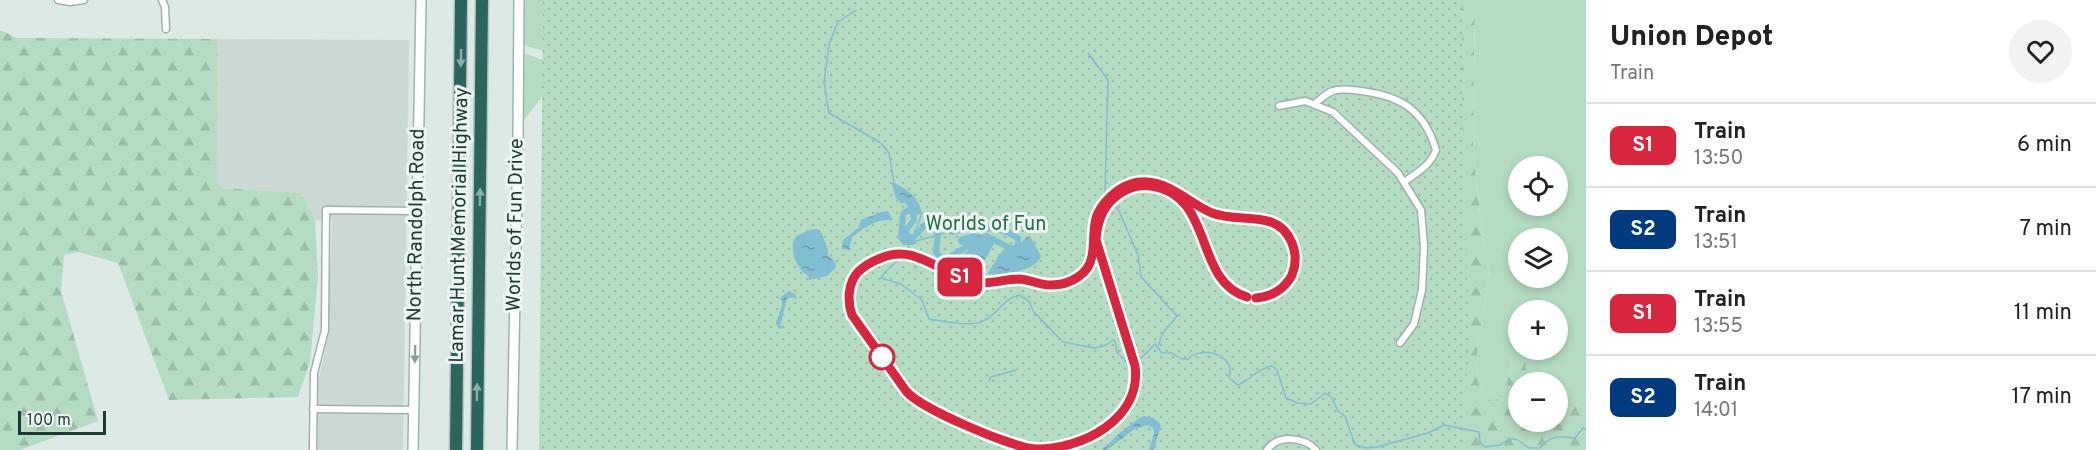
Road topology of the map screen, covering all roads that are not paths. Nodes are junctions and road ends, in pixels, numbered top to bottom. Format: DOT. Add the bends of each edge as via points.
graph roads {
  1 [pos="58,0"];
  2 [pos="84,0"];
  3 [pos="162,0"];
  4 [pos="421,0"];
  5 [pos="461,0"];
  6 [pos="482,0"];
  7 [pos="519,0"];
  8 [pos="166,29"];
  9 [pos="1314,104"];
  10 [pos="1279,106"];
  11 [pos="1404,182"];
  12 [pos="417,211"];
  13 [pos="1400,344"];
  14 [pos="313,409"];
  15 [pos="414,410"];
  16 [pos="313,450"];
  17 [pos="413,450"];
  18 [pos="456,450"];
  19 [pos="477,450"];
  20 [pos="512,450"];
  21 [pos="1267,450"];
  22 [pos="1316,450"];
  1 -- 2 [label="street"];
  3 -- 8 [label="street"];
  4 -- 12 [label="main road, North Randolph Road"];
  5 -- 18 [label="highway, Lamar Hunt Memorial Highway, one-way"];
  19 -- 6 [label="highway, Lamar Hunt Memorial Highway, one-way"];
  7 -- 20 [label="main road, Worlds of Fun Drive"];
  9 -- 10 [label="street" via="1305,101"];
  9 -- 11 [label="street" via="1333,112"];
  9 -- 11 [label="street" via="1335,90 1349,89 1381,93 1411,107 1431,131 1437,150 1425,168"];
  11 -- 13 [label="street" via="1421,210 1424,246 1422,290 1413,324"];
  12 -- 14 [label="street" via="326,210 325,330 314,373"];
  12 -- 15 [label="main road, North Randolph Road, one-way"];
  14 -- 15 [label="street"];
  14 -- 16 [label="street"];
  15 -- 17 [label="main road, North Randolph Road"];
  21 -- 22 [label="street" via="1281,440 1305,442"];
}
